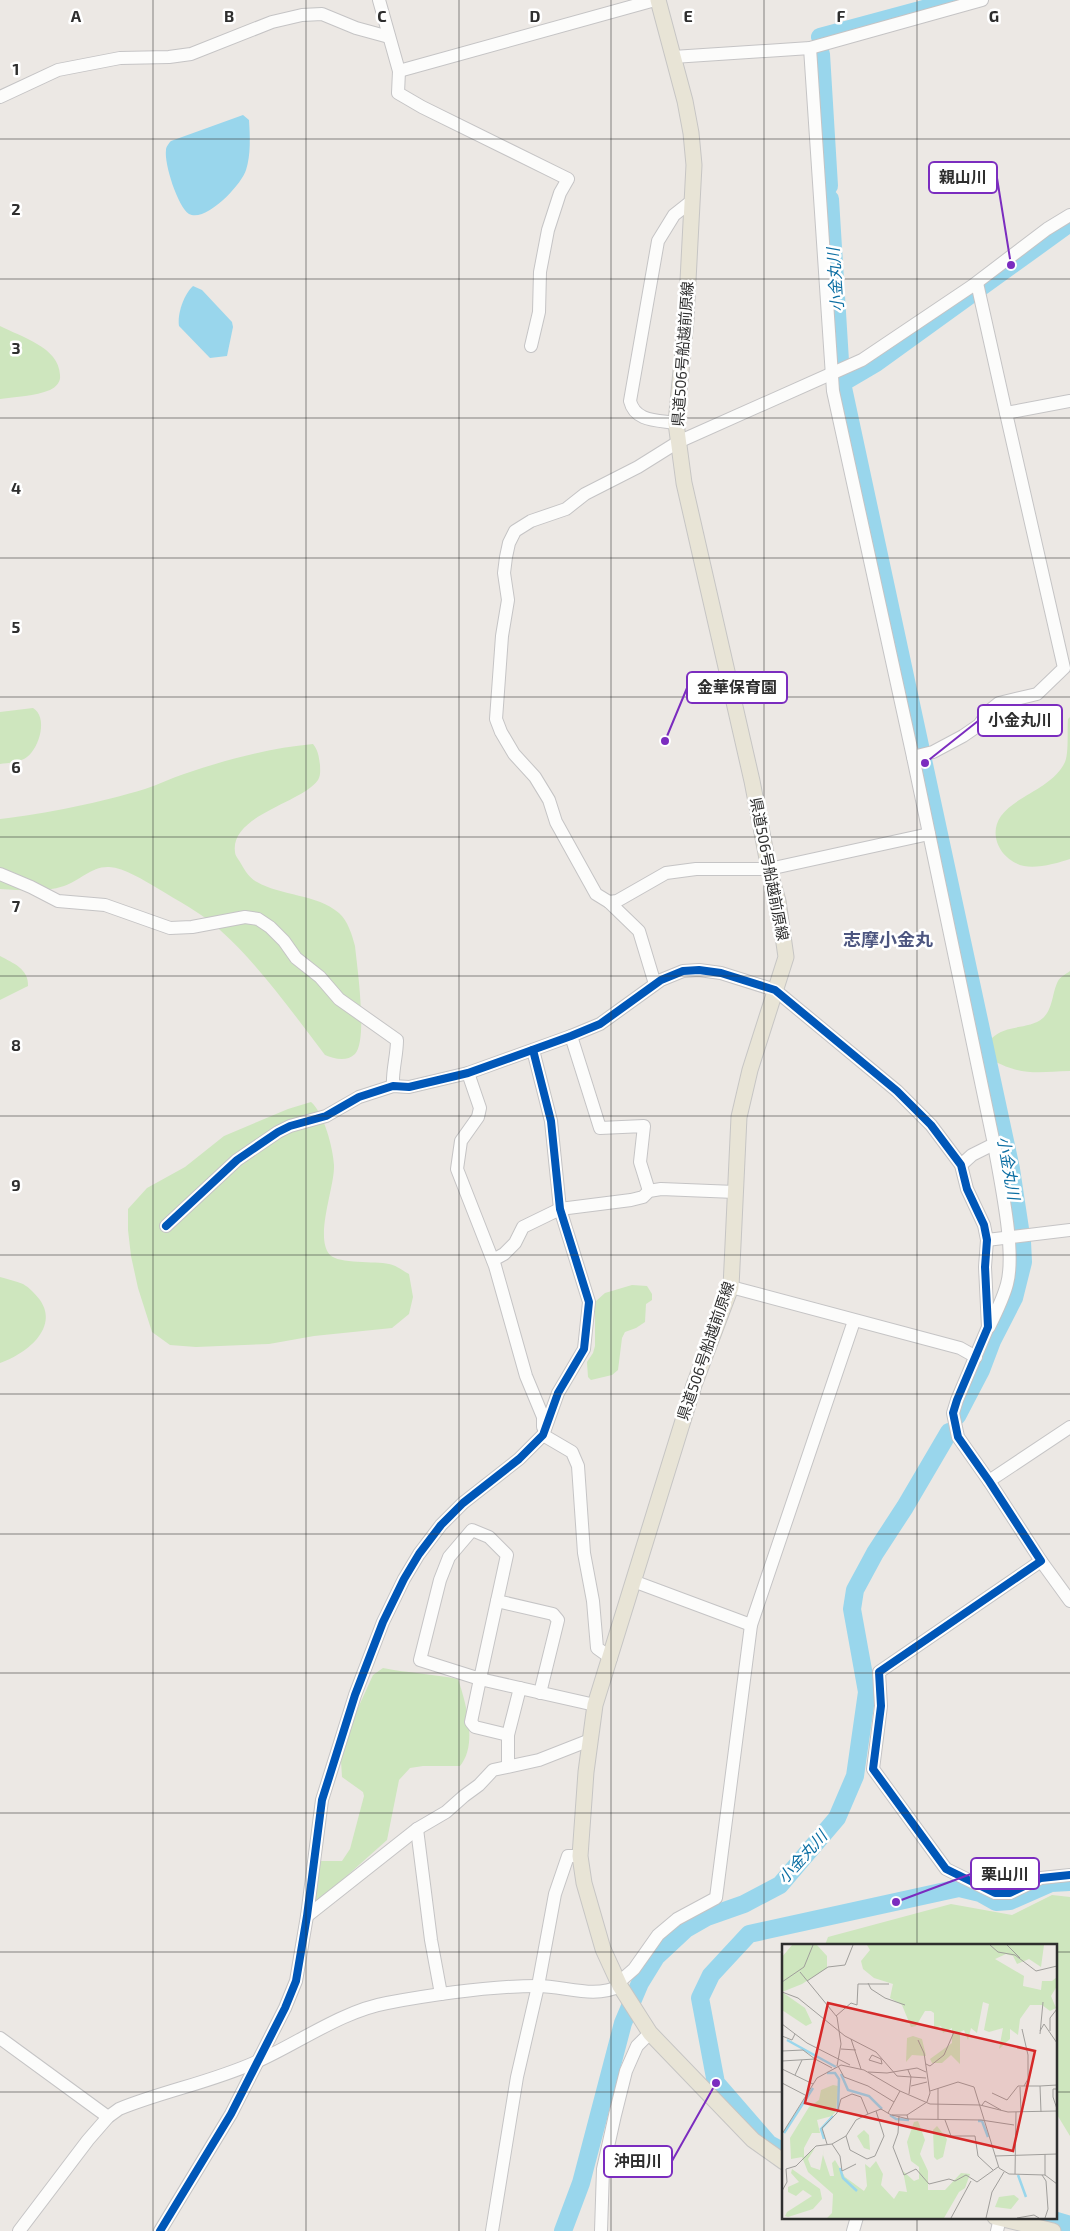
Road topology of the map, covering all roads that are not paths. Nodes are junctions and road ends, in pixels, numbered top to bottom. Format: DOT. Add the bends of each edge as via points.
graph roads {
  1 [pos="379,0"];
  2 [pos="657,0"];
  3 [pos="982,0"];
  4 [pos="389,37"];
  5 [pos="810,48"];
  6 [pos="673,57"];
  7 [pos="399,71"];
  8 [pos="0,97"];
  9 [pos="693,200"];
  10 [pos="1070,215"];
  11 [pos="978,287"];
  12 [pos="531,346"];
  13 [pos="833,374"];
  14 [pos="1070,401"];
  15 [pos="1006,413"];
  16 [pos="676,424"];
  17 [pos="678,442"];
  18 [pos="913,756"];
  19 [pos="929,834"];
  20 [pos="769,869"];
  21 [pos="0,874"];
  22 [pos="610,902"];
  23 [pos="656,984"];
  24 [pos="775,990"];
  25 [pos="571,1036"];
  26 [pos="533,1050"];
  27 [pos="468,1073"];
  28 [pos="393,1086"];
  29 [pos="994,1144"];
  30 [pos="961,1165"];
  31 [pos="649,1191"];
  32 [pos="735,1192"];
  33 [pos="560,1209"];
  34 [pos="166,1226"];
  35 [pos="1070,1230"];
  36 [pos="1007,1237"];
  37 [pos="987,1240"];
  38 [pos="493,1260"];
  39 [pos="731,1287"];
  40 [pos="854,1321"];
  41 [pos="988,1327"];
  42 [pos="976,1357"];
  43 [pos="1070,1427"];
  44 [pos="543,1435"];
  45 [pos="989,1481"];
  46 [pos="1041,1561"];
  47 [pos="633,1581"];
  48 [pos="1070,1601"];
  49 [pos="497,1602"];
  50 [pos="751,1625"];
  51 [pos="611,1658"];
  52 [pos="480,1679"];
  53 [pos="520,1688"];
  54 [pos="540,1693"];
  55 [pos="595,1705"];
  56 [pos="508,1735"];
  57 [pos="590,1740"];
  58 [pos="508,1766"];
  59 [pos="417,1829"];
  60 [pos="580,1856"];
  61 [pos="1070,1875"];
  62 [pos="307,1916"];
  63 [pos="618,1985"];
  64 [pos="538,1986"];
  65 [pos="441,1994"];
  66 [pos="650,2033"];
  67 [pos="0,2038"];
  68 [pos="257,2062"];
  69 [pos="108,2117"];
  70 [pos="782,2161"];
  71 [pos="856,2218"];
  72 [pos="998,2222"];
  73 [pos="19,2231"];
  74 [pos="160,2231"];
  75 [pos="492,2231"];
  76 [pos="601,2231"];
  77 [pos="853,2231"];
  78 [pos="1053,2231"];
  1 -- 4 [label="street"];
  2 -- 6 [label="main road, 県道506号船越前原線"];
  2 -- 7 [label="street"];
  3 -- 5 [label="street"];
  4 -- 7 [label="street"];
  4 -- 8 [label="street" via="322,14 302,15 272,22 191,54 120,58 58,70"];
  5 -- 6 [label="street"];
  5 -- 13 [label="street"];
  6 -- 9 [label="main road, 県道506号船越前原線" via="691,133"];
  7 -- 12 [label="street" via="398,93 568,179 548,230 540,272 539,312"];
  9 -- 16 [label="main road, 県道506号船越前原線"];
  9 -- 16 [label="street" via="674,215 658,241 630,400 641,418"];
  10 -- 11 [label="street" via="1047,229"];
  11 -- 13 [label="street" via="862,360"];
  11 -- 15 [label="street"];
  13 -- 17 [label="street"];
  13 -- 18 [label="street" via="833,391"];
  14 -- 15 [label="street"];
  15 -- 18 [label="street" via="1064,668 1037,694 999,703 980,724 933,752"];
  16 -- 17 [label="main road, 県道506号船越前原線"];
  17 -- 20 [label="main road, 県道506号船越前原線" via="684,483"];
  17 -- 22 [label="street" via="585,494 566,509 522,526 515,531 506,557 504,573 508,600 496,719 514,754 535,777 549,800 556,822 596,894"];
  18 -- 19 [label="street"];
  19 -- 20 [label="street"];
  19 -- 29 [label="street"];
  20 -- 22 [label="street" via="696,868 666,873"];
  20 -- 24 [label="main road, 県道506号船越前原線" via="778,901 786,957"];
  21 -- 28 [label="street" via="58,901 105,905 170,928 244,917 258,919 278,934 296,958 320,977 339,999 397,1040"];
  22 -- 23 [label="street" via="639,932"];
  23 -- 24 [label="street" via="683,971 699,970 721,973"];
  23 -- 25 [label="street" via="600,1024"];
  24 -- 30 [label="street" via="897,1091 930,1125"];
  24 -- 32 [label="main road, 県道506号船越前原線" via="739,1117"];
  25 -- 26 [label="street"];
  25 -- 31 [label="street" via="600,1128 644,1126 640,1162"];
  26 -- 27 [label="street"];
  26 -- 33 [label="street" via="551,1121"];
  27 -- 28 [label="street" via="409,1087"];
  27 -- 38 [label="street" via="480,1108 478,1117 461,1141 457,1169"];
  28 -- 34 [label="street" via="359,1098 326,1116 290,1126 258,1144"];
  29 -- 30 [label="street" via="972,1155"];
  29 -- 36 [label="street"];
  30 -- 37 [label="street"];
  31 -- 32 [label="street"];
  31 -- 33 [label="street" via="631,1200"];
  32 -- 39 [label="main road, 県道506号船越前原線"];
  33 -- 38 [label="street" via="523,1227 515,1243"];
  33 -- 44 [label="street" via="589,1302 584,1349 558,1393"];
  35 -- 36 [label="street"];
  36 -- 37 [label="street"];
  36 -- 41 [label="street" via="1010,1256 1008,1282"];
  37 -- 41 [label="street"];
  38 -- 44 [label="street" via="526,1376 543,1417"];
  39 -- 40 [label="street"];
  39 -- 47 [label="main road, 県道506号船越前原線" via="694,1385"];
  40 -- 42 [label="street" via="960,1348"];
  40 -- 50 [label="street"];
  41 -- 42 [label="street"];
  42 -- 45 [label="street" via="953,1413 958,1438"];
  43 -- 45 [label="street"];
  44 -- 51 [label="street" via="572,1452 578,1466 584,1553 593,1601 596,1648"];
  44 -- 62 [label="street" via="441,1525 404,1579 383,1622 355,1695 322,1800"];
  45 -- 46 [label="street"];
  46 -- 48 [label="street"];
  46 -- 61 [label="street" via="879,1672 881,1706 873,1769 946,1869 994,1893 1010,1892 1041,1878"];
  47 -- 50 [label="street"];
  47 -- 51 [label="main road, 県道506号船越前原線"];
  49 -- 52 [label="street"];
  49 -- 52 [label="street" via="507,1555 489,1537 472,1530 449,1557 420,1660"];
  49 -- 54 [label="street" via="553,1614 558,1620"];
  50 -- 63 [label="street" via="716,1898 677,1919 658,1935"];
  51 -- 55 [label="main road, 県道506号船越前原線"];
  52 -- 53 [label="street"];
  52 -- 56 [label="street" via="471,1722 475,1727"];
  53 -- 54 [label="street"];
  53 -- 56 [label="street"];
  54 -- 55 [label="street"];
  55 -- 57 [label="main road, 県道506号船越前原線"];
  56 -- 58 [label="street"];
  57 -- 58 [label="street" via="539,1760"];
  57 -- 60 [label="main road, 県道506号船越前原線"];
  58 -- 59 [label="street" via="493,1770 479,1786 446,1812"];
  59 -- 62 [label="street"];
  59 -- 65 [label="street"];
  60 -- 63 [label="main road, 県道506号船越前原線" via="602,1949"];
  60 -- 64 [label="street" via="568,1856 555,1894"];
  62 -- 68 [label="street" via="296,1981"];
  63 -- 64 [label="street" via="604,1993"];
  63 -- 66 [label="main road, 県道506号船越前原線"];
  64 -- 65 [label="street"];
  64 -- 75 [label="street" via="517,2077"];
  65 -- 68 [label="street" via="384,2003 355,2013"];
  66 -- 70 [label="main road, 県道506号船越前原線" via="753,2140"];
  66 -- 76 [label="street" via="638,2046 626,2071 614,2115 603,2169"];
  67 -- 69 [label="street"];
  68 -- 69 [label="street" via="138,2101"];
  68 -- 74 [label="street" via="231,2114"];
  69 -- 73 [label="street"];
  71 -- 77 [label="street"];
  72 -- 78 [label="main road"];
}
